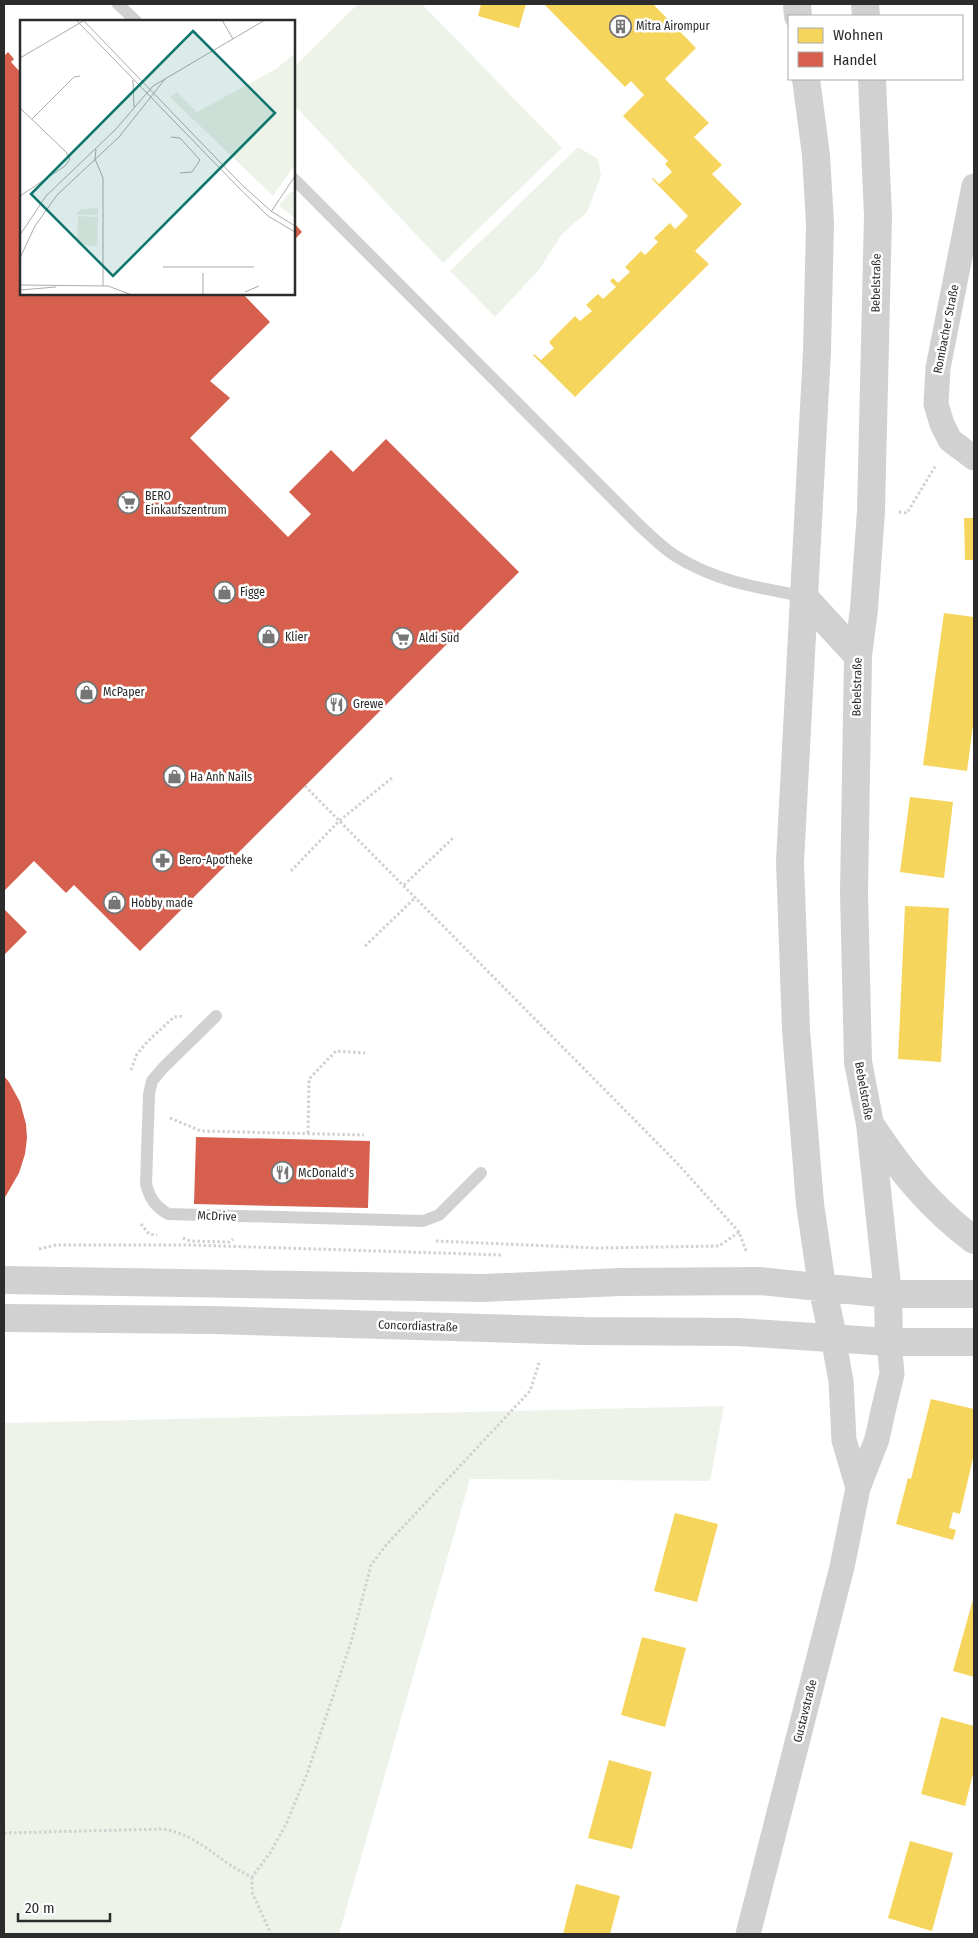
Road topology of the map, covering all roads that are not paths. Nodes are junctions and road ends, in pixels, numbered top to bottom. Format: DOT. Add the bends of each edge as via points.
graph roads {
  1 [pos="118,4"];
  2 [pos="135,20"];
  3 [pos="806,80"];
  4 [pos="872,80"];
  5 [pos="295,180"];
  6 [pos="974,186"];
  7 [pos="974,458"];
  8 [pos="803,596"];
  9 [pos="858,656"];
  10 [pos="216,1016"];
  11 [pos="870,1124"];
  12 [pos="482,1173"];
  13 [pos="974,1240"];
  14 [pos="4,1280"];
  15 [pos="822,1286"];
  16 [pos="888,1294"];
  17 [pos="974,1294"];
  18 [pos="4,1318"];
  19 [pos="833,1337"];
  20 [pos="889,1342"];
  21 [pos="974,1342"];
  22 [pos="858,1488"];
  23 [pos="748,1934"];
  1 -- 2 [label="lane"];
  3 -- 8 [label="street" via="816,155 820,224 817,351"];
  4 -- 9 [label="street, Bebelstraße" via="878,216 871,511"];
  5 -- 8 [label="lane" via="638,525 674,555 711,575 747,586"];
  6 -- 7 [label="street, Rombacher Straße" via="938,368 936,404 950,440"];
  8 -- 9 [label="street"];
  8 -- 15 [label="street" via="790,862 796,1030 810,1204"];
  9 -- 11 [label="street, Bebelstraße" via="854,892 858,1062"];
  10 -- 12 [label="lane, McDrive" via="152,1081 146,1184 153,1203 168,1214 423,1221 439,1216"];
  11 -- 13 [label="street" via="923,1195"];
  11 -- 16 [label="street, Bebelstraße"];
  14 -- 15 [label="street" via="483,1288 620,1282 760,1282"];
  15 -- 16 [label="street"];
  15 -- 19 [label="street"];
  16 -- 17 [label="street"];
  16 -- 20 [label="street"];
  18 -- 19 [label="street, Concordiastraße" via="738,1332"];
  19 -- 20 [label="street, Concordiastraße"];
  19 -- 22 [label="street, Gustavstraße" via="841,1381 844,1440"];
  20 -- 21 [label="street, Concordiastraße"];
  20 -- 22 [label="street, Gustavstraße" via="892,1374 877,1439"];
  22 -- 23 [label="street, Gustavstraße" via="842,1567"];
}
